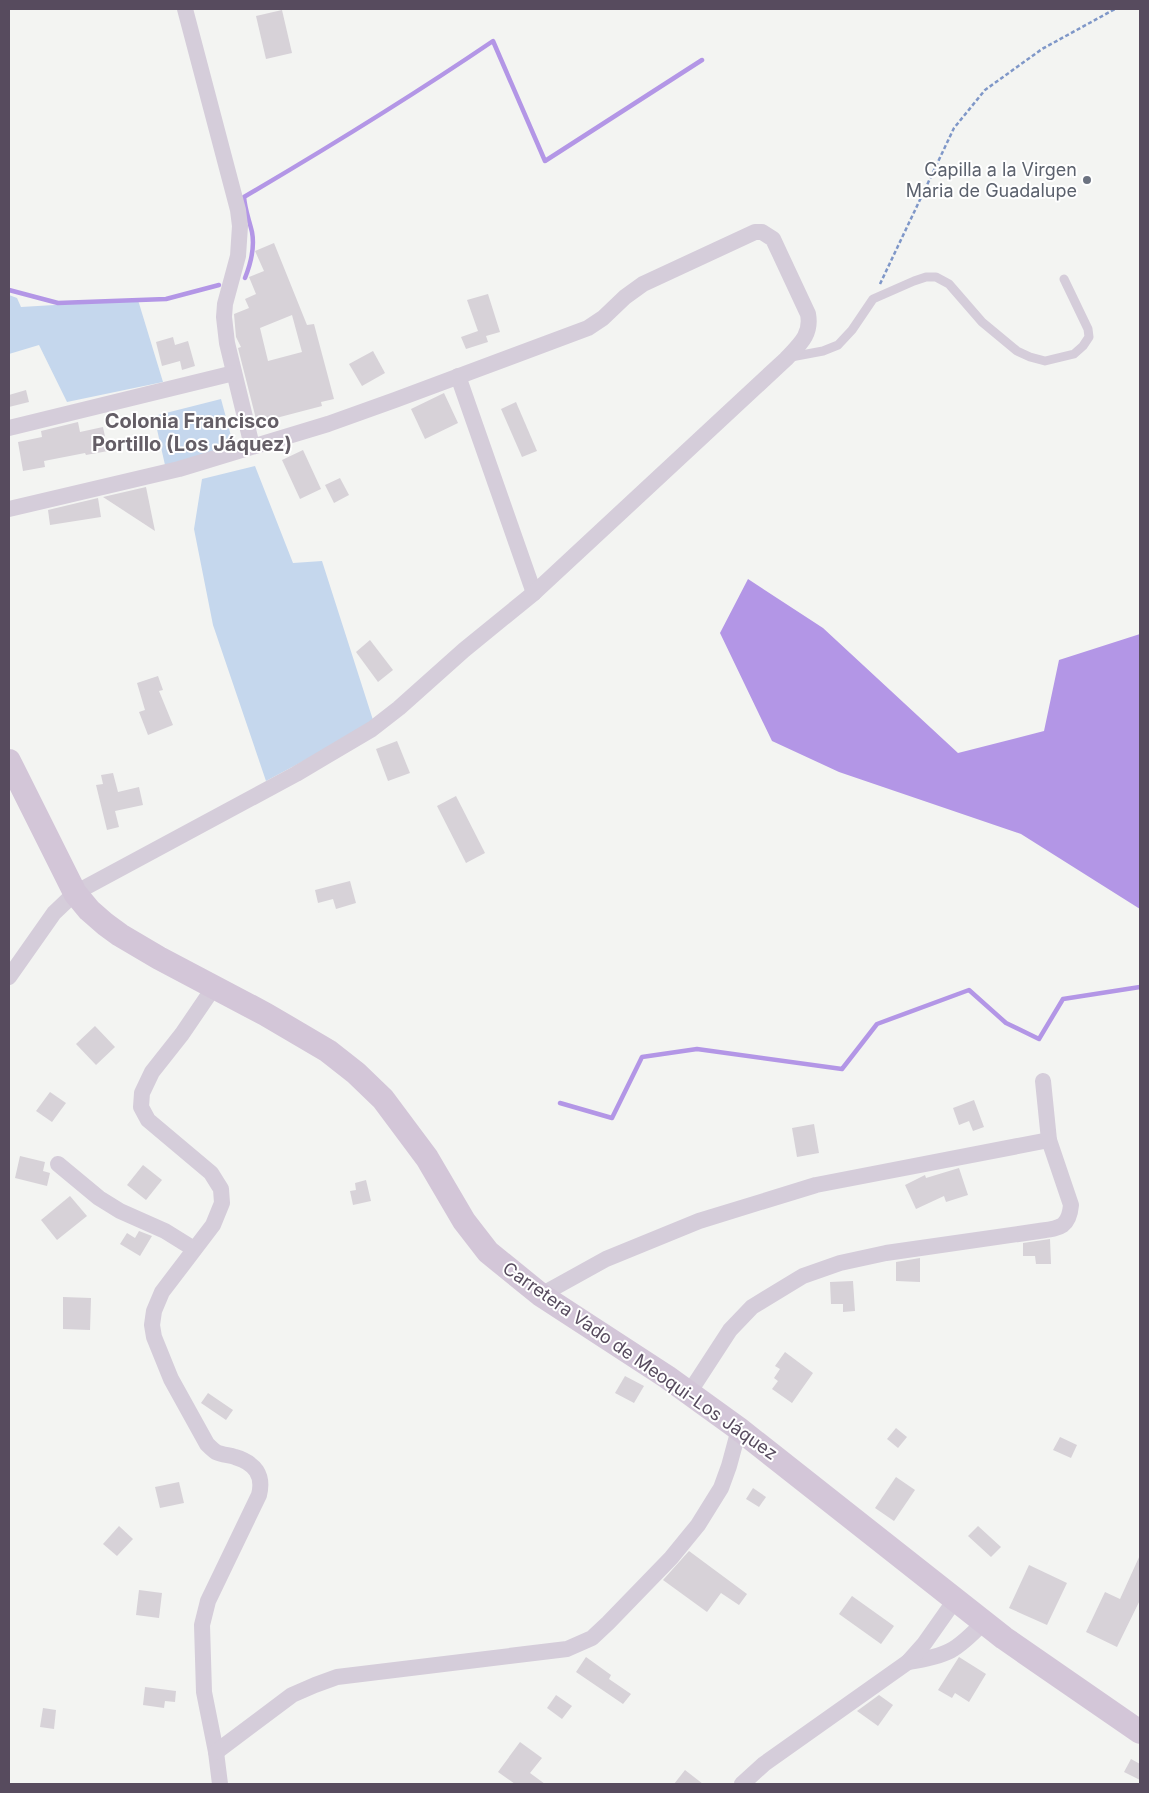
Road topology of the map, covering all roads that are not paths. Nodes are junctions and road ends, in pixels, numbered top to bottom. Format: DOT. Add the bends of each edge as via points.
graph roads {
  1 [pos="185,9"];
  2 [pos="1064,279"];
  3 [pos="786,358"];
  4 [pos="234,373"];
  5 [pos="458,376"];
  6 [pos="9,428"];
  7 [pos="252,446"];
  8 [pos="9,509"];
  9 [pos="534,593"];
  10 [pos="9,761"];
  11 [pos="75,893"];
  12 [pos="9,977"];
  13 [pos="214,987"];
  14 [pos="1043,1081"];
  15 [pos="1049,1140"];
  16 [pos="58,1164"];
  17 [pos="194,1249"];
  18 [pos="542,1295"];
  19 [pos="689,1393"];
  20 [pos="739,1429"];
  21 [pos="955,1600"];
  22 [pos="984,1622"];
  23 [pos="908,1662"];
  24 [pos="1140,1732"];
  25 [pos="216,1752"];
  26 [pos="220,1784"];
  27 [pos="742,1784"];
  1 -- 4 [label="street" via="238,210 238,256 224,317"];
  2 -- 3 [label="lane" via="1088,329 1089,337 1074,354 1045,361 1018,351 982,322 948,284 936,277 926,277 873,299 838,345"];
  3 -- 5 [label="street" via="804,338 810,325 808,314 773,239 768,234 755,232 643,284 588,328"];
  3 -- 9 [label="street"];
  4 -- 6 [label="street"];
  4 -- 7 [label="street"];
  5 -- 7 [label="street" via="328,424"];
  5 -- 9 [label="street"];
  7 -- 8 [label="street" via="179,469"];
  9 -- 11 [label="street" via="372,729 296,774"];
  10 -- 11 [label="street, Carretera Vado de Meoqui-Los Jáquez"];
  11 -- 12 [label="street" via="54,913"];
  11 -- 13 [label="street, Carretera Vado de Meoqui-Los Jáquez" via="120,935"];
  13 -- 17 [label="street" via="152,1072 142,1093 141,1107 148,1120 211,1172 220,1189 222,1203 213,1225"];
  13 -- 18 [label="street, Carretera Vado de Meoqui-Los Jáquez" via="328,1051 356,1073 382,1099 427,1158 464,1221 488,1252"];
  14 -- 15 [label="street"];
  15 -- 18 [label="street" via="816,1185 717,1215 606,1259"];
  15 -- 19 [label="street" via="1072,1206 1070,1216 1058,1228 840,1262 803,1276 752,1307 730,1330"];
  16 -- 17 [label="street" via="120,1211 166,1231"];
  17 -- 25 [label="street" via="162,1292 154,1311 154,1337 171,1379 207,1444 215,1452 238,1458 254,1468 260,1476 261,1486 208,1601 202,1625 204,1692"];
  18 -- 19 [label="street, Carretera Vado de Meoqui-Los Jáquez"];
  19 -- 20 [label="street, Carretera Vado de Meoqui-Los Jáquez"];
  20 -- 21 [label="street, Carretera Vado de Meoqui-Los Jáquez"];
  20 -- 25 [label="street" via="721,1488 702,1520 671,1558 592,1638 567,1649 337,1677 292,1696"];
  21 -- 22 [label="street, Carretera Vado de Meoqui-Los Jáquez"];
  21 -- 23 [label="street"];
  22 -- 23 [label="street" via="963,1644 948,1653"];
  22 -- 24 [label="street, Carretera Vado de Meoqui-Los Jáquez"];
  23 -- 27 [label="street" via="764,1764"];
  25 -- 26 [label="street"];
}
